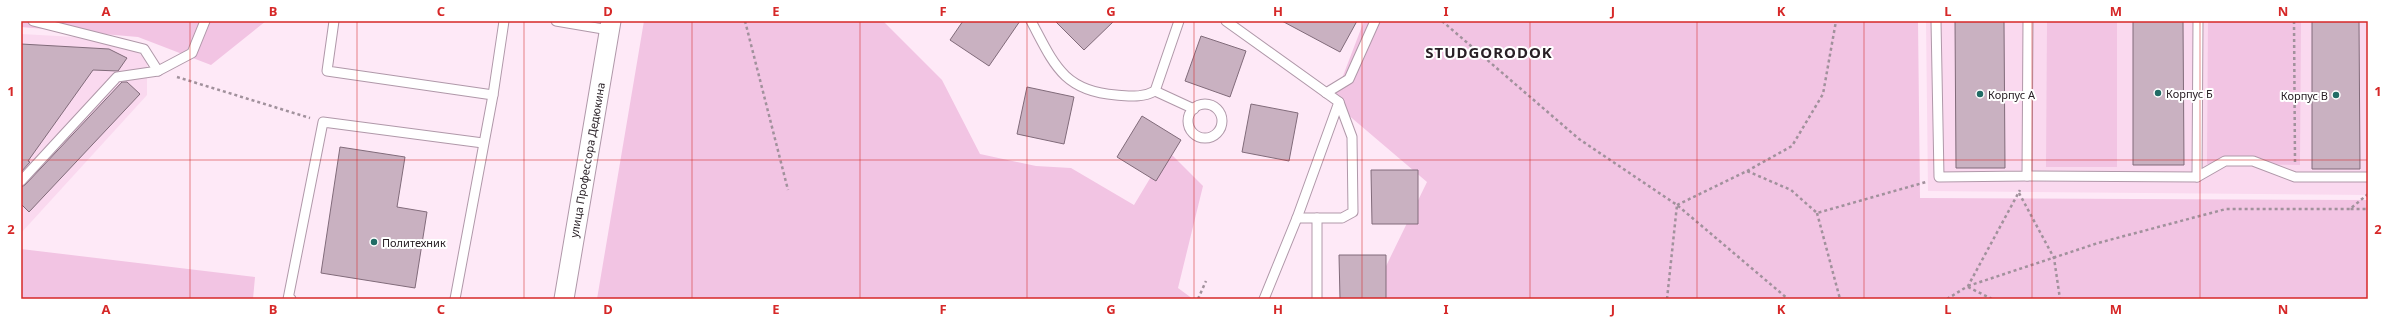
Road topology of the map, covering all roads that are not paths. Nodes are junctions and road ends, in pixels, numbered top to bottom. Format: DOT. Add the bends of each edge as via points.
graph roads {
  1 [pos="33,21"];
  2 [pos="204,21"];
  3 [pos="334,21"];
  4 [pos="504,21"];
  5 [pos="556,21"];
  6 [pos="1032,21"];
  7 [pos="1179,21"];
  8 [pos="1226,21"];
  9 [pos="1375,21"];
  10 [pos="1936,21"];
  11 [pos="2028,21"];
  12 [pos="2198,21"];
  13 [pos="610,26"];
  14 [pos="158,71"];
  15 [pos="1155,91"];
  16 [pos="1326,93"];
  17 [pos="493,95"];
  18 [pos="1339,102"];
  19 [pos="1194,109"];
  20 [pos="483,143"];
  21 [pos="2027,176"];
  22 [pos="2197,177"];
  23 [pos="2368,177"];
  24 [pos="21,181"];
  25 [pos="1297,218"];
  26 [pos="1317,218"];
  27 [pos="1266,298"];
  28 [pos="291,299"];
  29 [pos="455,299"];
  30 [pos="564,299"];
  31 [pos="1317,299"];
  1 -- 14 [label="lane" via="144,49"];
  2 -- 14 [label="lane" via="192,53"];
  3 -- 17 [label="lane" via="327,71"];
  4 -- 17 [label="lane"];
  5 -- 13 [label="lane"];
  6 -- 15 [label="lane" via="1064,76 1080,87 1101,94 1143,97"];
  7 -- 15 [label="lane"];
  8 -- 16 [label="lane"];
  9 -- 16 [label="lane" via="1349,79"];
  10 -- 21 [label="lane" via="1939,177"];
  11 -- 21 [label="lane"];
  12 -- 22 [label="lane"];
  13 -- 30 [label="street, улица Профессора Дедюкина"];
  14 -- 24 [label="lane" via="117,77"];
  15 -- 19 [label="lane"];
  16 -- 18 [label="lane"];
  17 -- 20 [label="lane"];
  18 -- 25 [label="lane"];
  18 -- 26 [label="lane" via="1349,127 1353,148 1353,212 1342,218"];
  20 -- 28 [label="lane" via="323,122 288,298"];
  20 -- 29 [label="lane"];
  21 -- 22 [label="lane"];
  22 -- 23 [label="lane" via="2225,161 2253,161 2295,177"];
  25 -- 26 [label="lane"];
  25 -- 27 [label="lane"];
  26 -- 31 [label="lane"];
}
